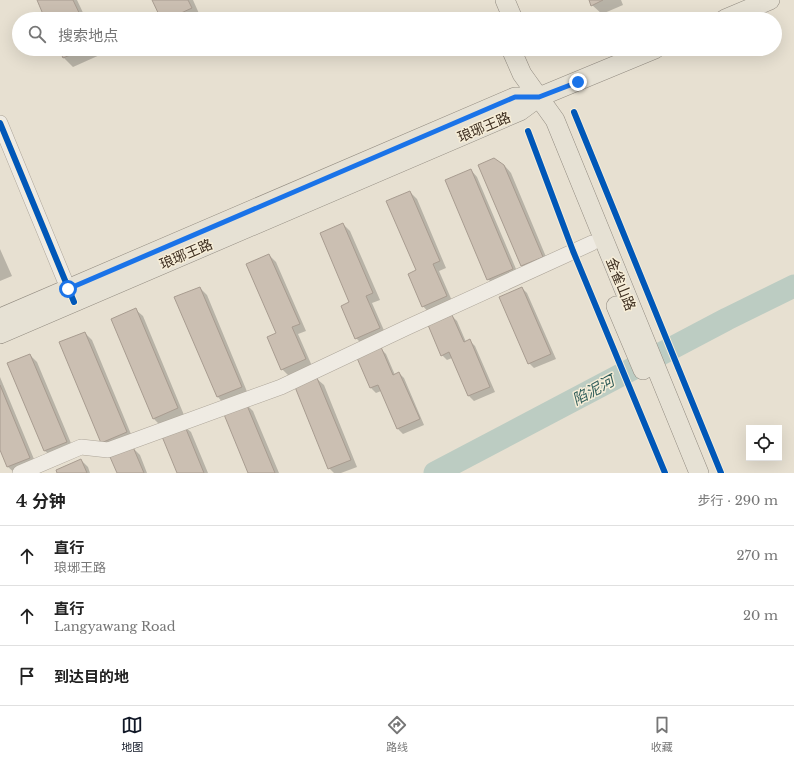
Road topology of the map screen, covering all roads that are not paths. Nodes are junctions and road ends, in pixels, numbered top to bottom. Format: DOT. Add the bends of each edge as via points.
graph roads {
  1 [pos="492,0"];
  2 [pos="505,0"];
  3 [pos="770,0"];
  4 [pos="496,12"];
  5 [pos="510,12"];
  6 [pos="742,12"];
  7 [pos="515,56"];
  8 [pos="528,56"];
  9 [pos="638,56"];
  10 [pos="539,97"];
  11 [pos="0,123"];
  12 [pos="592,243"];
  13 [pos="71,296"];
  14 [pos="0,318"];
  15 [pos="0,334"];
  16 [pos="635,335"];
  17 [pos="651,373"];
  18 [pos="20,473"];
  19 [pos="684,473"];
  20 [pos="699,473"];
  1 -- 4 [label="main road"];
  2 -- 5 [label="main road"];
  3 -- 6 [label="main road"];
  7 -- 10 [label="main road, 金雀山路" via="522,74"];
  8 -- 10 [label="main road, 金雀山路"];
  9 -- 10 [label="main road"];
  10 -- 12 [label="main road, 金雀山路" via="545,124"];
  10 -- 13 [label="main road, 琅琊王路" via="515,97"];
  10 -- 16 [label="main road, 金雀山路" via="555,120"];
  11 -- 13 [label="street"];
  12 -- 16 [label="main road, 金雀山路"];
  12 -- 18 [label="street" via="281,387 108,450 81,447"];
  13 -- 14 [label="main road, 琅琊王路"];
  13 -- 15 [label="main road, 琅琊王路"];
  16 -- 17 [label="main road, 金雀山路"];
  17 -- 19 [label="main road, 金雀山路"];
  17 -- 20 [label="main road, 金雀山路"];
}
